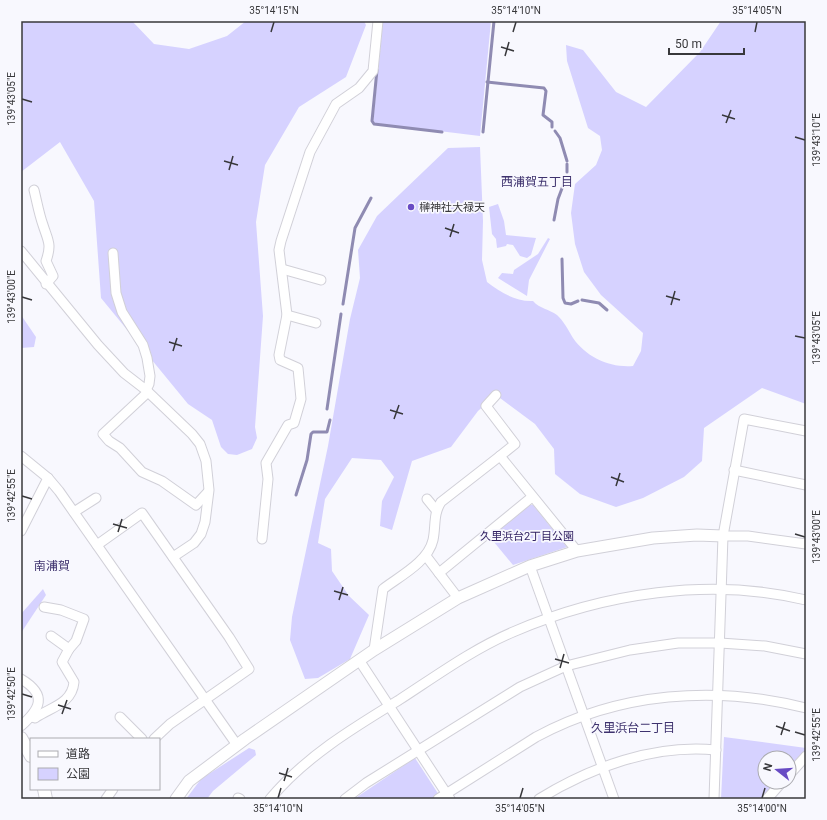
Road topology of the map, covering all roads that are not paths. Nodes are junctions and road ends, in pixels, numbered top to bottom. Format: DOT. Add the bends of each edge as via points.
graph roads {
  1 [pos="378,21"];
  2 [pos="34,190"];
  3 [pos="21,251"];
  4 [pos="113,253"];
  5 [pos="282,269"];
  6 [pos="321,280"];
  7 [pos="46,284"];
  8 [pos="287,315"];
  9 [pos="316,323"];
  10 [pos="147,391"];
  11 [pos="496,395"];
  12 [pos="806,431"];
  13 [pos="21,456"];
  14 [pos="500,456"];
  15 [pos="734,470"];
  16 [pos="48,478"];
  17 [pos="806,485"];
  18 [pos="209,490"];
  19 [pos="532,497"];
  20 [pos="96,498"];
  21 [pos="427,499"];
  22 [pos="436,510"];
  23 [pos="74,512"];
  24 [pos="21,531"];
  25 [pos="723,536"];
  26 [pos="262,539"];
  27 [pos="806,544"];
  28 [pos="97,545"];
  29 [pos="577,551"];
  30 [pos="426,556"];
  31 [pos="173,557"];
  32 [pos="530,566"];
  33 [pos="439,573"];
  34 [pos="722,590"];
  35 [pos="458,598"];
  36 [pos="806,600"];
  37 [pos="44,607"];
  38 [pos="549,618"];
  39 [pos="51,636"];
  40 [pos="720,642"];
  41 [pos="69,649"];
  42 [pos="374,650"];
  43 [pos="806,654"];
  44 [pos="359,660"];
  45 [pos="566,666"];
  46 [pos="21,680"];
  47 [pos="718,694"];
  48 [pos="205,698"];
  49 [pos="390,705"];
  50 [pos="806,708"];
  51 [pos="585,715"];
  52 [pos="32,717"];
  53 [pos="120,717"];
  54 [pos="21,726"];
  55 [pos="21,738"];
  56 [pos="141,738"];
  57 [pos="155,738"];
  58 [pos="237,745"];
  59 [pos="419,750"];
  60 [pos="716,750"];
  61 [pos="30,754"];
  62 [pos="806,756"];
  63 [pos="797,766"];
  64 [pos="603,767"];
  65 [pos="112,790"];
  66 [pos="775,790"];
  67 [pos="448,796"];
  68 [pos="106,799"];
  69 [pos="176,799"];
  70 [pos="270,799"];
  71 [pos="345,799"];
  72 [pos="438,799"];
  73 [pos="539,799"];
  74 [pos="614,799"];
  75 [pos="714,799"];
  76 [pos="767,799"];
  1 -- 5 [label="street" via="373,71 359,88 336,104 310,152 281,241 279,250"];
  2 -- 7 [label="street" via="50,250 46,261 53,276"];
  3 -- 7 [label="street"];
  4 -- 10 [label="street" via="116,293 122,312 144,345 150,376"];
  5 -- 6 [label="street"];
  5 -- 8 [label="street"];
  7 -- 10 [label="street" via="124,373"];
  8 -- 9 [label="street"];
  8 -- 26 [label="street" via="279,355 280,360 298,368 301,399 294,423 288,425 266,463 268,479"];
  10 -- 18 [label="street" via="200,444 206,461"];
  10 -- 18 [label="street" via="103,434 142,472 162,481 196,505"];
  11 -- 14 [label="street" via="486,406 515,444"];
  12 -- 15 [label="street" via="744,419"];
  13 -- 16 [label="street"];
  14 -- 19 [label="street"];
  14 -- 22 [label="street" via="441,502"];
  15 -- 17 [label="street"];
  15 -- 25 [label="street"];
  16 -- 23 [label="street"];
  16 -- 24 [label="street"];
  18 -- 31 [label="street" via="201,534 194,543"];
  19 -- 29 [label="street"];
  19 -- 33 [label="street"];
  20 -- 23 [label="street"];
  21 -- 22 [label="street"];
  22 -- 30 [label="street" via="433,541"];
  23 -- 28 [label="street"];
  25 -- 27 [label="street" via="748,536"];
  25 -- 29 [label="street" via="653,538"];
  25 -- 34 [label="street"];
  28 -- 31 [label="street" via="142,513"];
  28 -- 48 [label="street"];
  29 -- 32 [label="street"];
  30 -- 33 [label="street"];
  30 -- 42 [label="street" via="383,589"];
  31 -- 48 [label="street" via="249,669"];
  32 -- 35 [label="street"];
  32 -- 38 [label="street"];
  33 -- 35 [label="street"];
  34 -- 36 [label="street" via="773,594"];
  34 -- 38 [label="street" via="674,591 632,596"];
  34 -- 40 [label="street"];
  35 -- 42 [label="street"];
  37 -- 41 [label="street" via="61,610 84,619 76,641"];
  38 -- 45 [label="street"];
  38 -- 49 [label="street" via="512,632 481,648"];
  39 -- 41 [label="street"];
  40 -- 43 [label="street" via="765,646"];
  40 -- 45 [label="street" via="645,646"];
  40 -- 47 [label="street"];
  41 -- 52 [label="street" via="62,662 74,682 69,697 35,718"];
  42 -- 44 [label="street"];
  44 -- 49 [label="street"];
  44 -- 58 [label="street"];
  45 -- 51 [label="street"];
  45 -- 59 [label="street" via="520,687"];
  46 -- 52 [label="street" via="27,683 39,698 37,710"];
  47 -- 50 [label="street" via="777,701"];
  47 -- 51 [label="street" via="665,696"];
  47 -- 60 [label="street"];
  48 -- 57 [label="street"];
  48 -- 58 [label="street"];
  49 -- 59 [label="street"];
  49 -- 70 [label="street" via="308,761 283,783"];
  51 -- 64 [label="street"];
  51 -- 67 [label="street" via="536,737"];
  52 -- 54 [label="street"];
  53 -- 56 [label="street"];
  55 -- 61 [label="main road"];
  58 -- 69 [label="street" via="189,781"];
  59 -- 67 [label="street"];
  59 -- 71 [label="street" via="366,782"];
  60 -- 64 [label="street" via="654,753"];
  60 -- 75 [label="street"];
  62 -- 63 [label="street"];
  64 -- 73 [label="street"];
  64 -- 74 [label="street"];
  65 -- 68 [label="street"];
  66 -- 76 [label="street"];
  67 -- 72 [label="street"];
}
